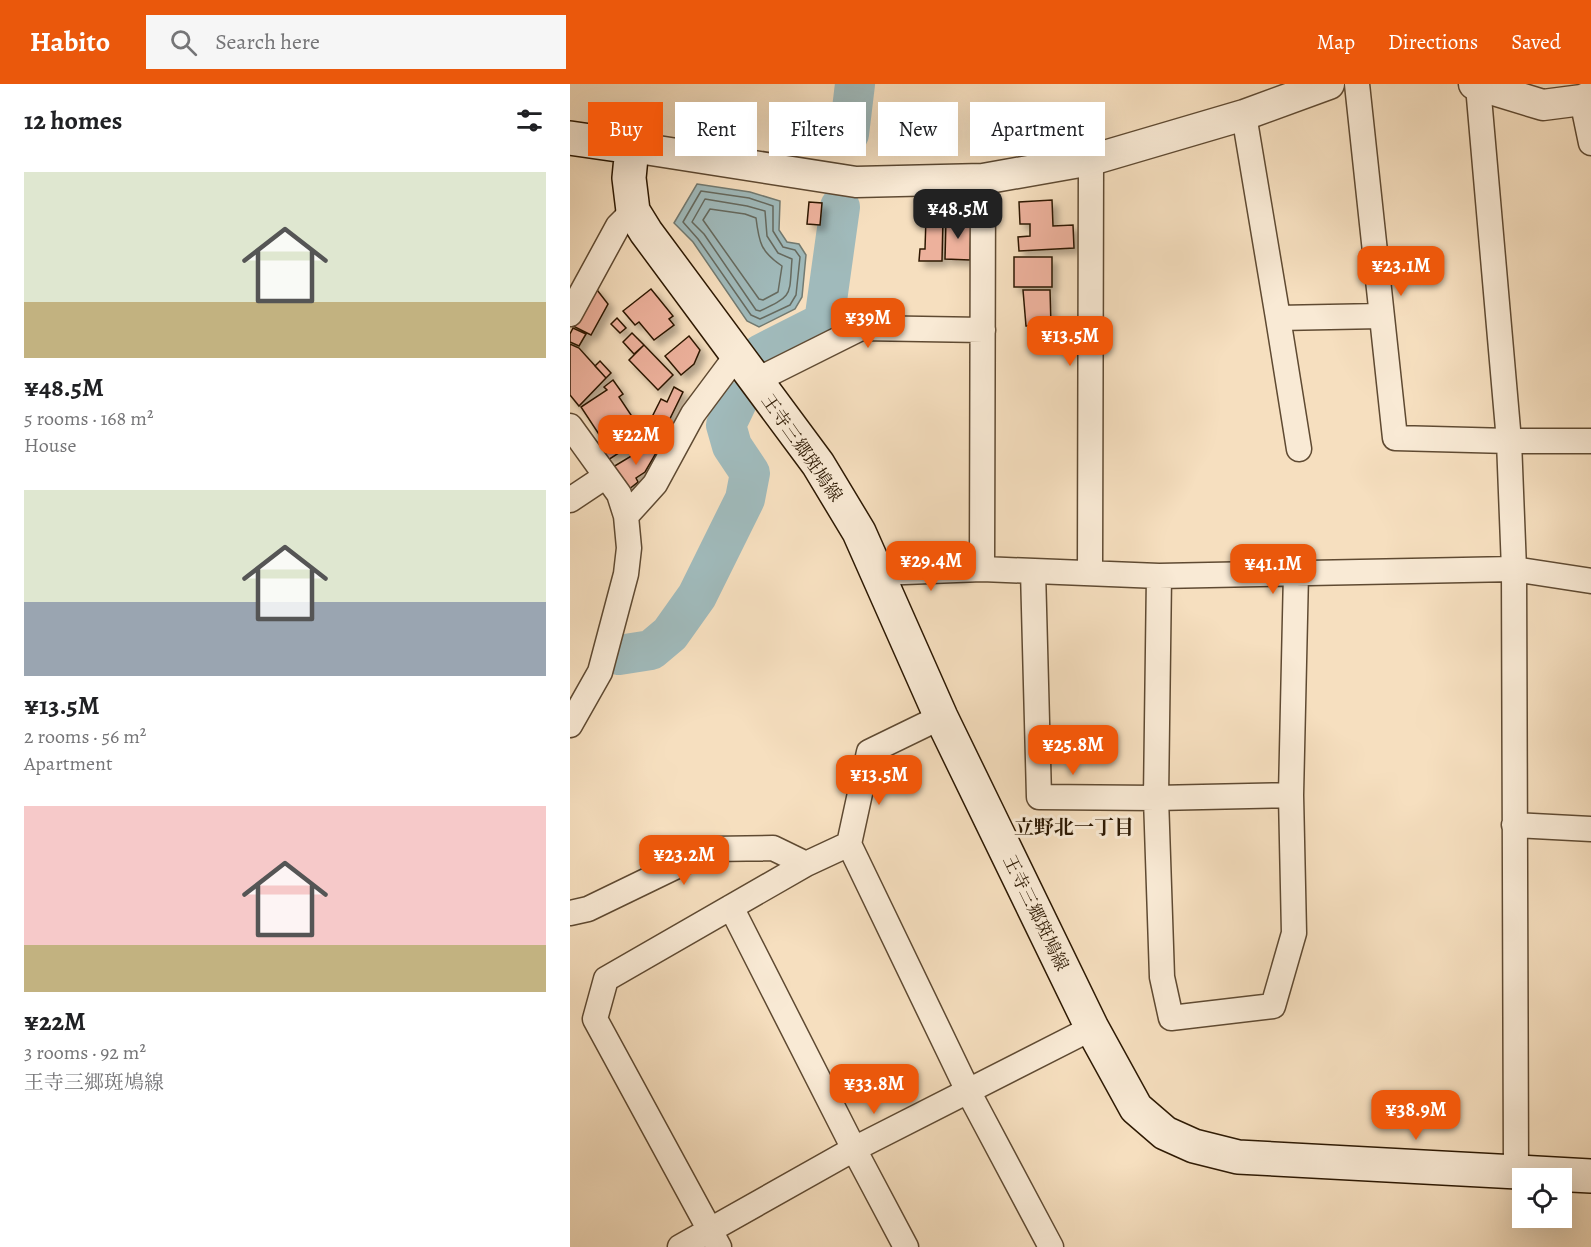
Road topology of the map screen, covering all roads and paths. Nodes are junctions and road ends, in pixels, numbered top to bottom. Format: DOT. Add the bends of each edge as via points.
graph roads {
  1 [pos="1329,84"];
  2 [pos="1357,84"];
  3 [pos="1476,85"];
  4 [pos="1586,98"];
  5 [pos="1244,116"];
  6 [pos="570,138"];
  7 [pos="588,141"];
  8 [pos="1591,143"];
  9 [pos="663,152"];
  10 [pos="631,156"];
  11 [pos="1091,160"];
  12 [pos="983,179"];
  13 [pos="633,211"];
  14 [pos="570,315"];
  15 [pos="1382,316"];
  16 [pos="1278,318"];
  17 [pos="983,330"];
  18 [pos="746,368"];
  19 [pos="570,426"];
  20 [pos="1509,441"];
  21 [pos="1591,441"];
  22 [pos="1299,449"];
  23 [pos="606,476"];
  24 [pos="570,500"];
  25 [pos="627,516"];
  26 [pos="982,569"];
  27 [pos="1514,569"];
  28 [pos="1033,571"];
  29 [pos="878,573"];
  30 [pos="1090,573"];
  31 [pos="1296,573"];
  32 [pos="1159,576"];
  33 [pos="1591,581"];
  34 [pos="941,717"];
  35 [pos="570,725"];
  36 [pos="1291,795"];
  37 [pos="1156,798"];
  38 [pos="1514,825"];
  39 [pos="1591,829"];
  40 [pos="849,844"];
  41 [pos="806,864"];
  42 [pos="731,907"];
  43 [pos="570,914"];
  44 [pos="1092,1028"];
  45 [pos="968,1091"];
  46 [pos="854,1149"];
  47 [pos="1516,1168"];
  48 [pos="1512,1171"];
  49 [pos="1572,1175"];
  50 [pos="1591,1176"];
  51 [pos="714,1239"];
  52 [pos="680,1247"];
  53 [pos="906,1247"];
  54 [pos="1051,1247"];
  1 -- 5 [label="street"];
  2 -- 15 [label="street"];
  3 -- 4 [label="street" via="1543,105"];
  3 -- 20 [label="street"];
  4 -- 8 [label="street"];
  5 -- 11 [label="street"];
  5 -- 16 [label="street"];
  6 -- 7 [label="main road"];
  9 -- 12 [label="street" via="856,182"];
  10 -- 13 [label="main road, 王寺三郷斑鳩線"];
  11 -- 12 [label="street"];
  11 -- 30 [label="street"];
  12 -- 17 [label="street"];
  13 -- 14 [label="street" via="618,225"];
  13 -- 18 [label="main road, 王寺三郷斑鳩線"];
  15 -- 16 [label="street"];
  15 -- 20 [label="street" via="1395,438"];
  16 -- 22 [label="street"];
  17 -- 18 [label="street" via="861,328"];
  17 -- 26 [label="street"];
  18 -- 25 [label="street" via="693,414 656,484"];
  18 -- 29 [label="main road, 王寺三郷斑鳩線" via="819,464"];
  19 -- 23 [label="street"];
  20 -- 21 [label="street"];
  20 -- 27 [label="street"];
  23 -- 24 [label="street"];
  23 -- 25 [label="street" via="619,494"];
  25 -- 35 [label="street" via="626,573 600,672"];
  26 -- 28 [label="street"];
  26 -- 29 [label="street"];
  27 -- 31 [label="street"];
  27 -- 33 [label="street"];
  27 -- 38 [label="street"];
  28 -- 30 [label="street"];
  28 -- 37 [label="street" via="1039,797"];
  29 -- 34 [label="main road, 王寺三郷斑鳩線"];
  30 -- 32 [label="street"];
  31 -- 32 [label="street"];
  31 -- 36 [label="street"];
  32 -- 37 [label="street"];
  34 -- 40 [label="street" via="869,752"];
  34 -- 44 [label="main road, 王寺三郷斑鳩線"];
  36 -- 37 [label="street"];
  36 -- 37 [label="street" via="1294,933 1273,1006 1171,1018 1162,977"];
  38 -- 39 [label="street"];
  38 -- 47 [label="street"];
  40 -- 41 [label="street"];
  40 -- 45 [label="street"];
  41 -- 42 [label="street"];
  41 -- 43 [label="street" via="773,848 712,849"];
  42 -- 46 [label="street"];
  42 -- 51 [label="street" via="606,979 595,1019"];
  44 -- 45 [label="street"];
  44 -- 48 [label="main road, 王寺三郷斑鳩線" via="1136,1108 1165,1133 1194,1146 1238,1157"];
  45 -- 46 [label="street"];
  45 -- 54 [label="street"];
  46 -- 51 [label="street"];
  46 -- 53 [label="street"];
  49 -- 50 [label="main road, 王寺三郷斑鳩線"];
  51 -- 52 [label="street"];
}
